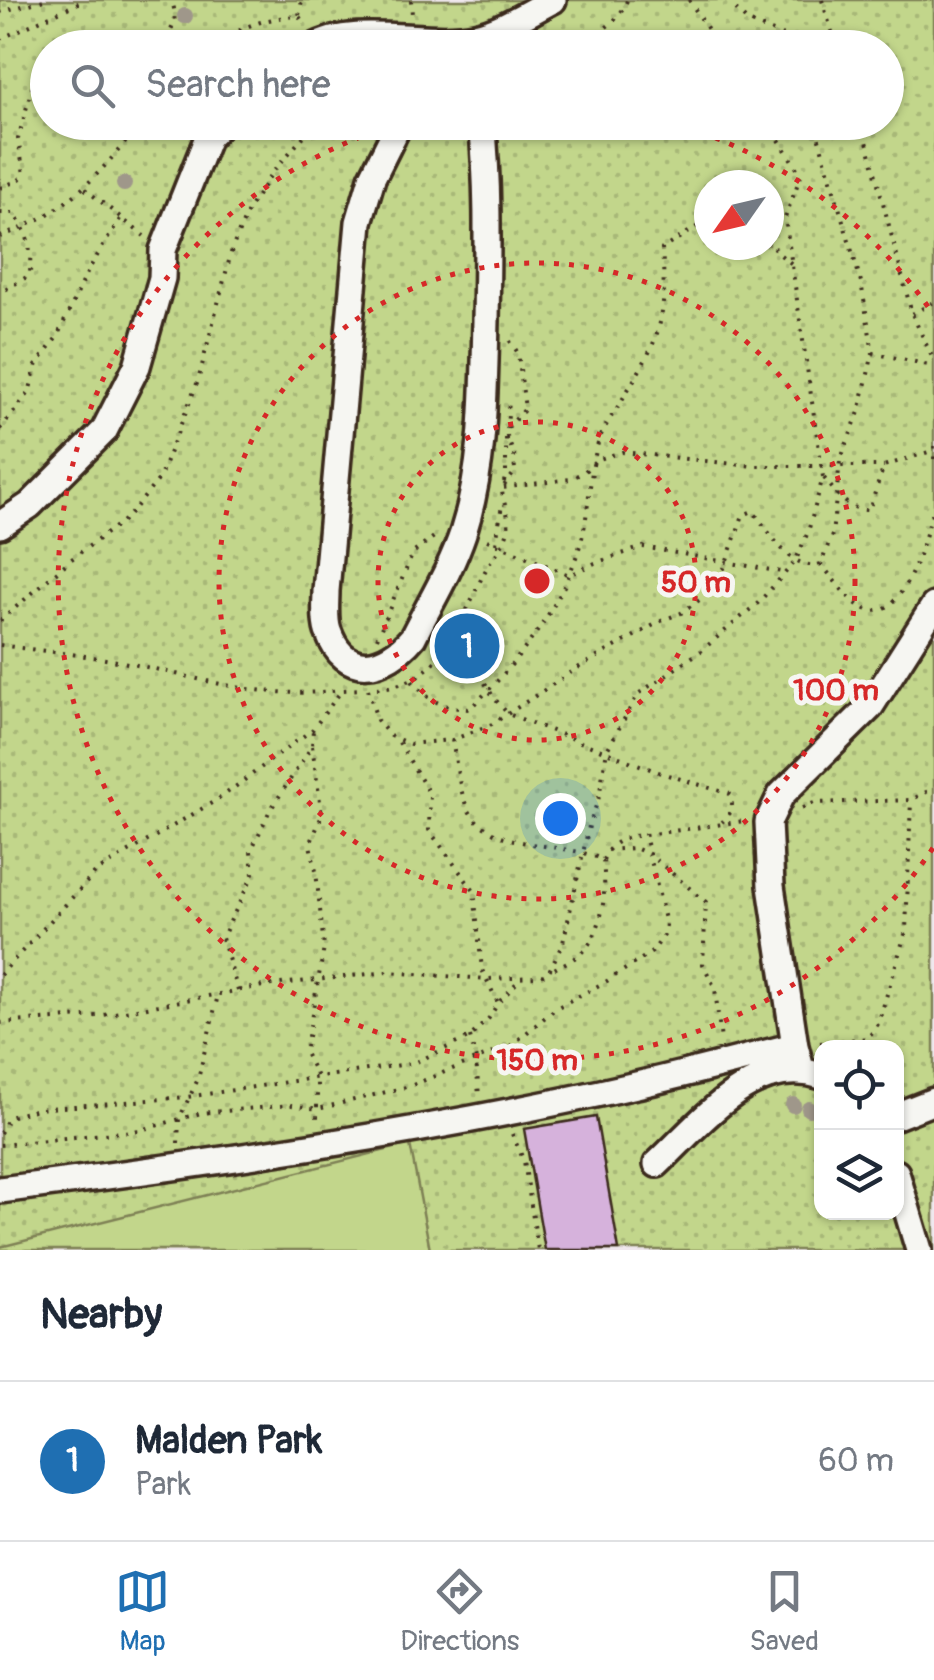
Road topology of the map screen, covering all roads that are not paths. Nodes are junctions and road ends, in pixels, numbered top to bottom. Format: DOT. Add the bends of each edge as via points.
graph roads {
  1 [pos="553,0"];
  2 [pos="494,30"];
  3 [pos="207,140"];
  4 [pos="391,140"];
  5 [pos="483,140"];
  6 [pos="0,525"];
  7 [pos="934,606"];
  8 [pos="934,640"];
  9 [pos="901,660"];
  10 [pos="806,1064"];
  11 [pos="934,1101"];
  12 [pos="904,1113"];
  13 [pos="656,1164"];
  14 [pos="0,1190"];
  15 [pos="904,1200"];
  16 [pos="919,1250"];
  1 -- 2 [label="lane"];
  3 -- 6 [label="lane" via="163,250 162,278 137,366 104,431"];
  4 -- 5 [label="lane" via="359,222 326,591 326,627 336,648 356,664 377,664 413,637 463,531 483,434"];
  7 -- 9 [label="lane"];
  8 -- 9 [label="lane"];
  9 -- 10 [label="lane" via="870,707 780,795 770,818 771,886"];
  10 -- 13 [label="lane" via="738,1089"];
  10 -- 14 [label="lane" via="727,1063 315,1145"];
  11 -- 12 [label="lane"];
  15 -- 16 [label="lane"];
}
